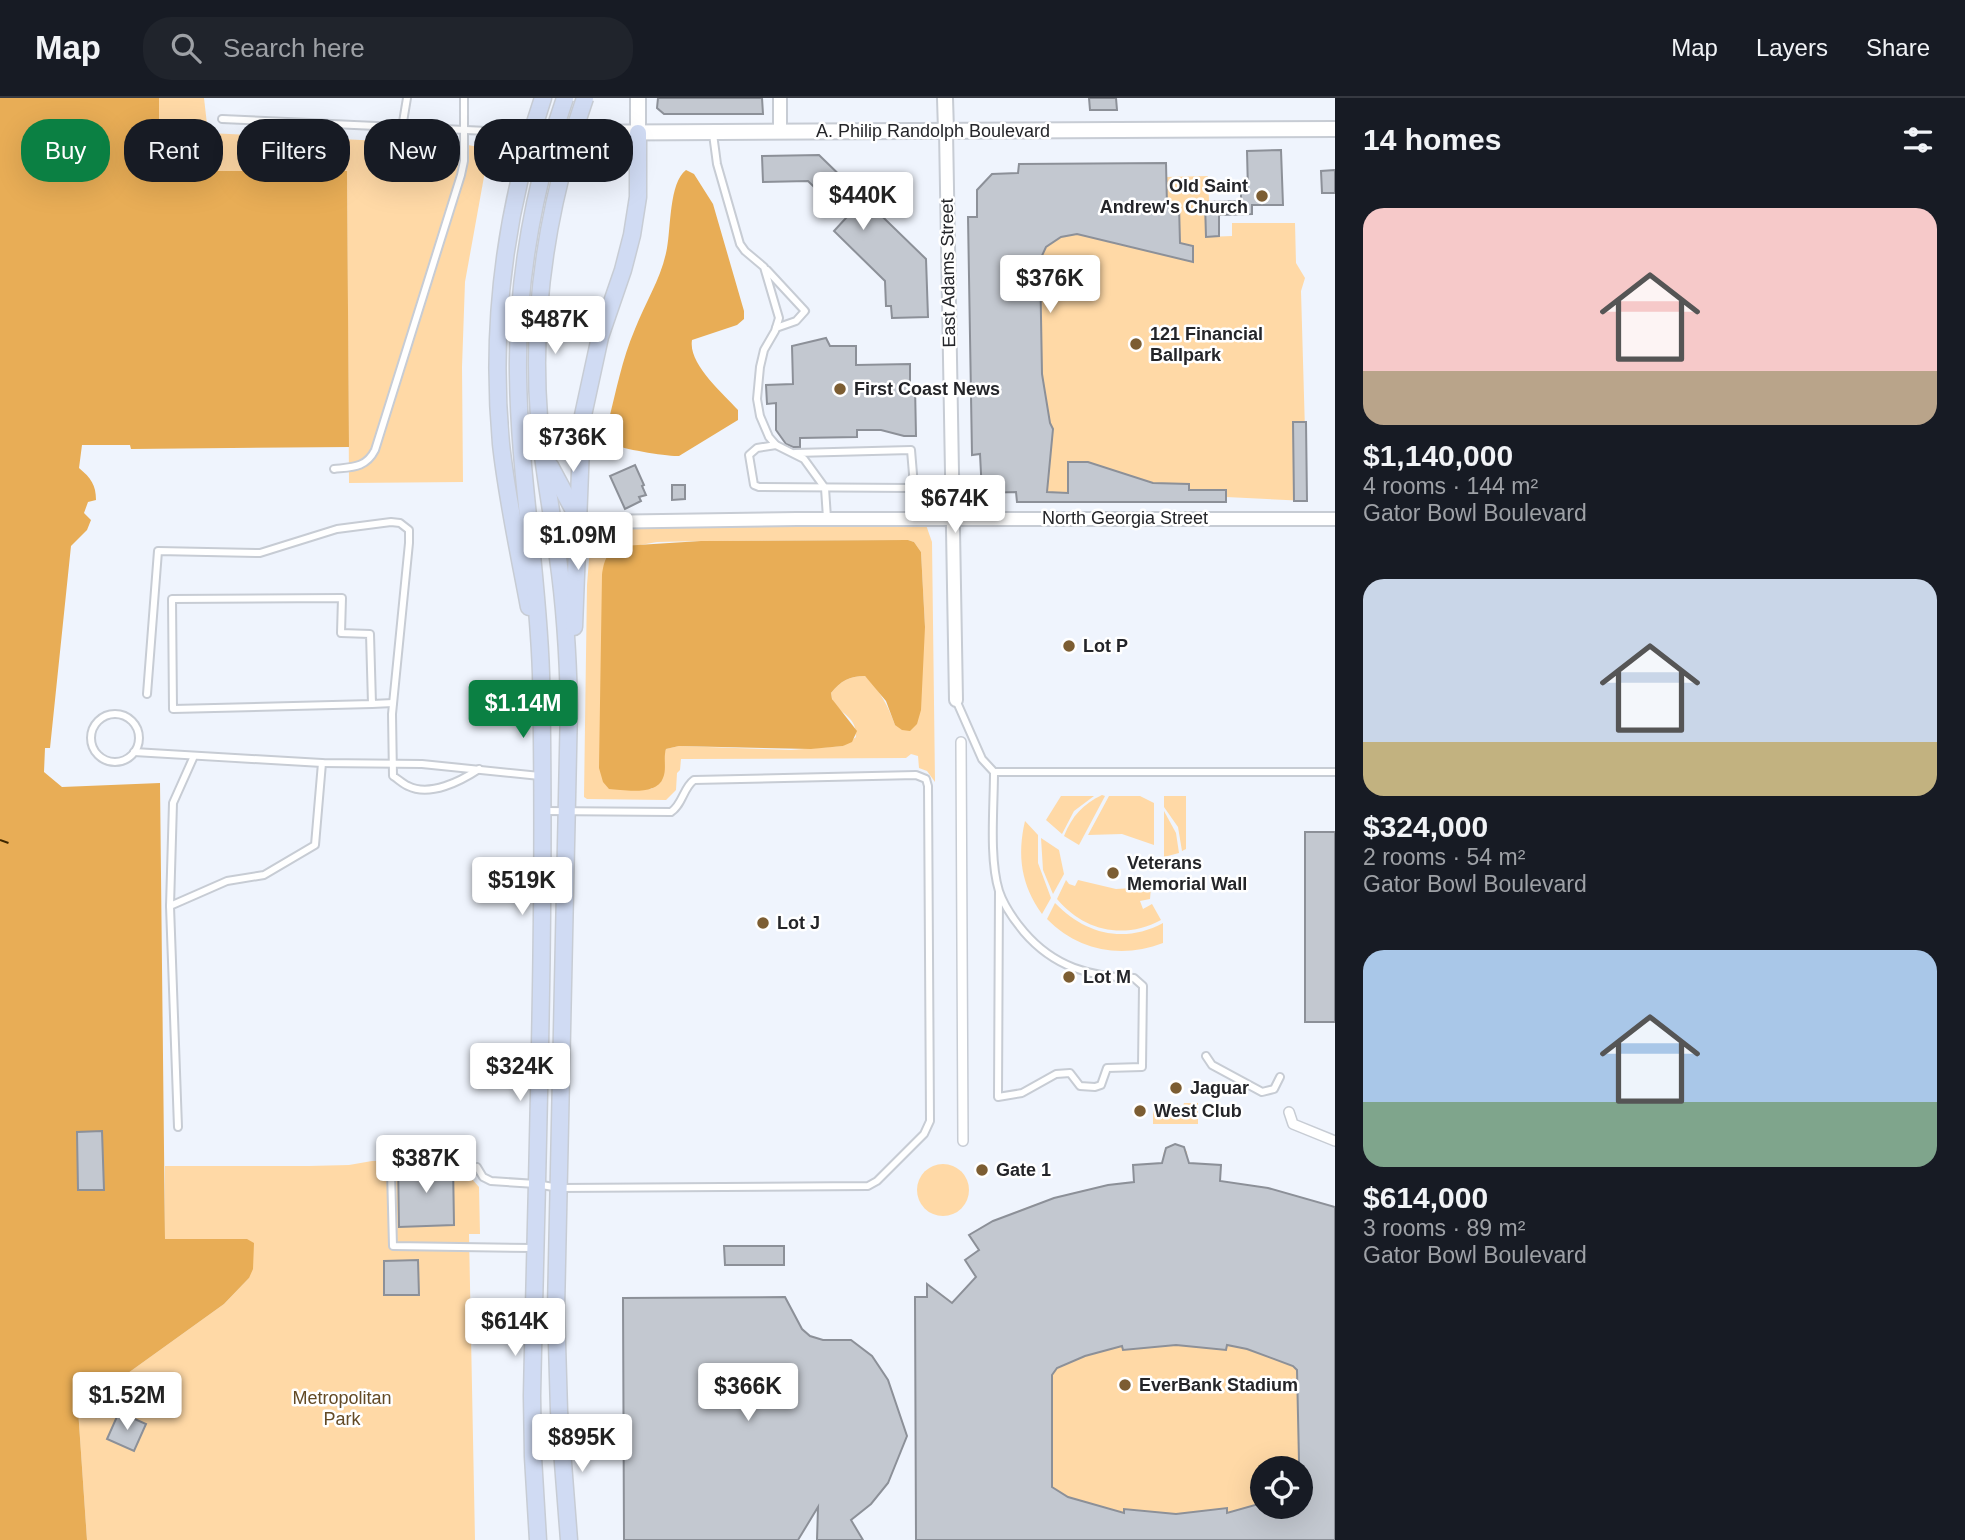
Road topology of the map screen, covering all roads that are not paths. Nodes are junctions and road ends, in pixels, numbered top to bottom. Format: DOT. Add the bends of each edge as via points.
graph roads {
  1 [pos="407,98"];
  2 [pos="464,98"];
  3 [pos="543,98"];
  4 [pos="565,98"];
  5 [pos="585,98"];
  6 [pos="638,98"];
  7 [pos="780,98"];
  8 [pos="945,98"];
  9 [pos="223,119"];
  10 [pos="404,119"];
  11 [pos="536,119"];
  12 [pos="364,126"];
  13 [pos="460,130"];
  14 [pos="465,130"];
  15 [pos="474,130"];
  16 [pos="1335,130"];
  17 [pos="946,131"];
  18 [pos="712,132"];
  19 [pos="780,132"];
  20 [pos="633,133"];
  21 [pos="638,133"];
  22 [pos="518,182"];
  23 [pos="764,267"];
  24 [pos="776,328"];
  25 [pos="540,441"];
  26 [pos="775,445"];
  27 [pos="793,453"];
  28 [pos="334,469"];
  29 [pos="825,488"];
  30 [pos="953,518"];
  31 [pos="827,519"];
  32 [pos="1335,519"];
  33 [pos="579,520"];
  34 [pos="540,668"];
  35 [pos="147,694"];
  36 [pos="956,700"];
  37 [pos="372,704"];
  38 [pos="393,704"];
  39 [pos="569,706"];
  40 [pos="961,742"];
  41 [pos="134,752"];
  42 [pos="194,756"];
  43 [pos="393,762"];
  44 [pos="322,763"];
  45 [pos="479,769"];
  46 [pos="994,772"];
  47 [pos="1335,772"];
  48 [pos="542,776"];
  49 [pos="542,811"];
  50 [pos="568,811"];
  51 [pos="999,891"];
  52 [pos="170,906"];
  53 [pos="1206,1056"];
  54 [pos="1280,1077"];
  55 [pos="1290,1112"];
  56 [pos="178,1128"];
  57 [pos="963,1141"];
  58 [pos="1335,1141"];
  59 [pos="477,1167"];
  60 [pos="391,1171"];
  61 [pos="536,1184"];
  62 [pos="559,1188"];
  63 [pos="535,1248"];
  64 [pos="538,1540"];
  65 [pos="569,1540"];
  1 -- 10 [label="lane"];
  2 -- 14 [label="lane"];
  3 -- 11 [label="main road"];
  4 -- 34 [label="main road, bridge" via="526,249 518,346"];
  5 -- 25 [label="main road, bridge" via="550,223 540,296"];
  6 -- 21 [label="street"];
  7 -- 19 [label="street"];
  8 -- 17 [label="street, East Adams Street"];
  9 -- 12 [label="lane"];
  13 -- 14 [label="lane"];
  14 -- 15 [label="lane"];
  14 -- 28 [label="lane" via="464,161 454,198 375,450 366,463"];
  16 -- 17 [label="street, A. Philip Randolph Boulevard"];
  17 -- 19 [label="street, A. Philip Randolph Boulevard"];
  17 -- 30 [label="street, East Adams Street"];
  18 -- 19 [label="street, A. Philip Randolph Boulevard"];
  18 -- 21 [label="street, A. Philip Randolph Boulevard"];
  18 -- 23 [label="lane" via="740,244"];
  20 -- 21 [label="street, A. Philip Randolph Boulevard"];
  21 -- 33 [label="main road" via="638,197 632,235 584,407"];
  22 -- 34 [label="main road" via="500,302 499,418 506,484"];
  23 -- 24 [label="lane" via="779,318"];
  23 -- 24 [label="lane" via="805,311 796,321"];
  24 -- 26 [label="lane" via="764,350 757,399"];
  25 -- 33 [label="main road" via="557,484"];
  25 -- 39 [label="main road" via="561,584"];
  26 -- 27 [label="lane"];
  26 -- 29 [label="lane" via="757,448 749,455 754,485"];
  27 -- 29 [label="lane" via="804,459"];
  27 -- 29 [label="lane" via="911,450 913,454 914,486 910,488"];
  29 -- 31 [label="lane"];
  30 -- 31 [label="street, North Georgia Street"];
  30 -- 32 [label="street, North Georgia Street"];
  30 -- 36 [label="street, East Adams Street"];
  31 -- 33 [label="street, North Georgia Street"];
  33 -- 39 [label="main road"];
  34 -- 48 [label="main road"];
  35 -- 38 [label="lane" via="158,551 260,553 337,528 391,522 409,530"];
  36 -- 46 [label="lane" via="982,759"];
  37 -- 37 [label="lane" via="173,709 172,599 342,598 341,634 370,634"];
  37 -- 38 [label="lane"];
  38 -- 43 [label="lane"];
  39 -- 50 [label="main road"];
  40 -- 57 [label="street"];
  41 -- 41 [label="lane" via="138,737 133,723 112,714 98,721 91,734 97,754 116,762"];
  41 -- 42 [label="lane"];
  42 -- 44 [label="lane"];
  42 -- 52 [label="lane" via="173,803"];
  43 -- 44 [label="lane"];
  43 -- 45 [label="lane"];
  43 -- 45 [label="lane" via="393,776 410,788 455,784"];
  44 -- 52 [label="lane" via="316,845 264,874 227,881"];
  45 -- 48 [label="lane"];
  46 -- 47 [label="lane"];
  46 -- 51 [label="lane"];
  48 -- 49 [label="main road"];
  49 -- 50 [label="lane"];
  49 -- 61 [label="main road"];
  50 -- 62 [label="main road"];
  50 -- 62 [label="lane" via="671,812 694,780 916,775 926,779 930,1121 924,1134 868,1186"];
  51 -- 51 [label="lane" via="1018,925 1055,960 1088,974 1139,981 1143,986 1142,1068 1107,1068 1101,1085 1095,1087 1080,1086 1070,1073 1056,1074 1022,1093 998,1097"];
  52 -- 56 [label="lane"];
  53 -- 54 [label="lane" via="1212,1065 1262,1092 1274,1089"];
  55 -- 58 [label="street" via="1293,1124"];
  59 -- 61 [label="lane" via="491,1181"];
  60 -- 63 [label="lane" via="393,1246"];
  61 -- 62 [label="lane"];
  61 -- 63 [label="main road"];
  62 -- 65 [label="main road" via="558,1387"];
  63 -- 64 [label="main road" via="532,1396"];
}
